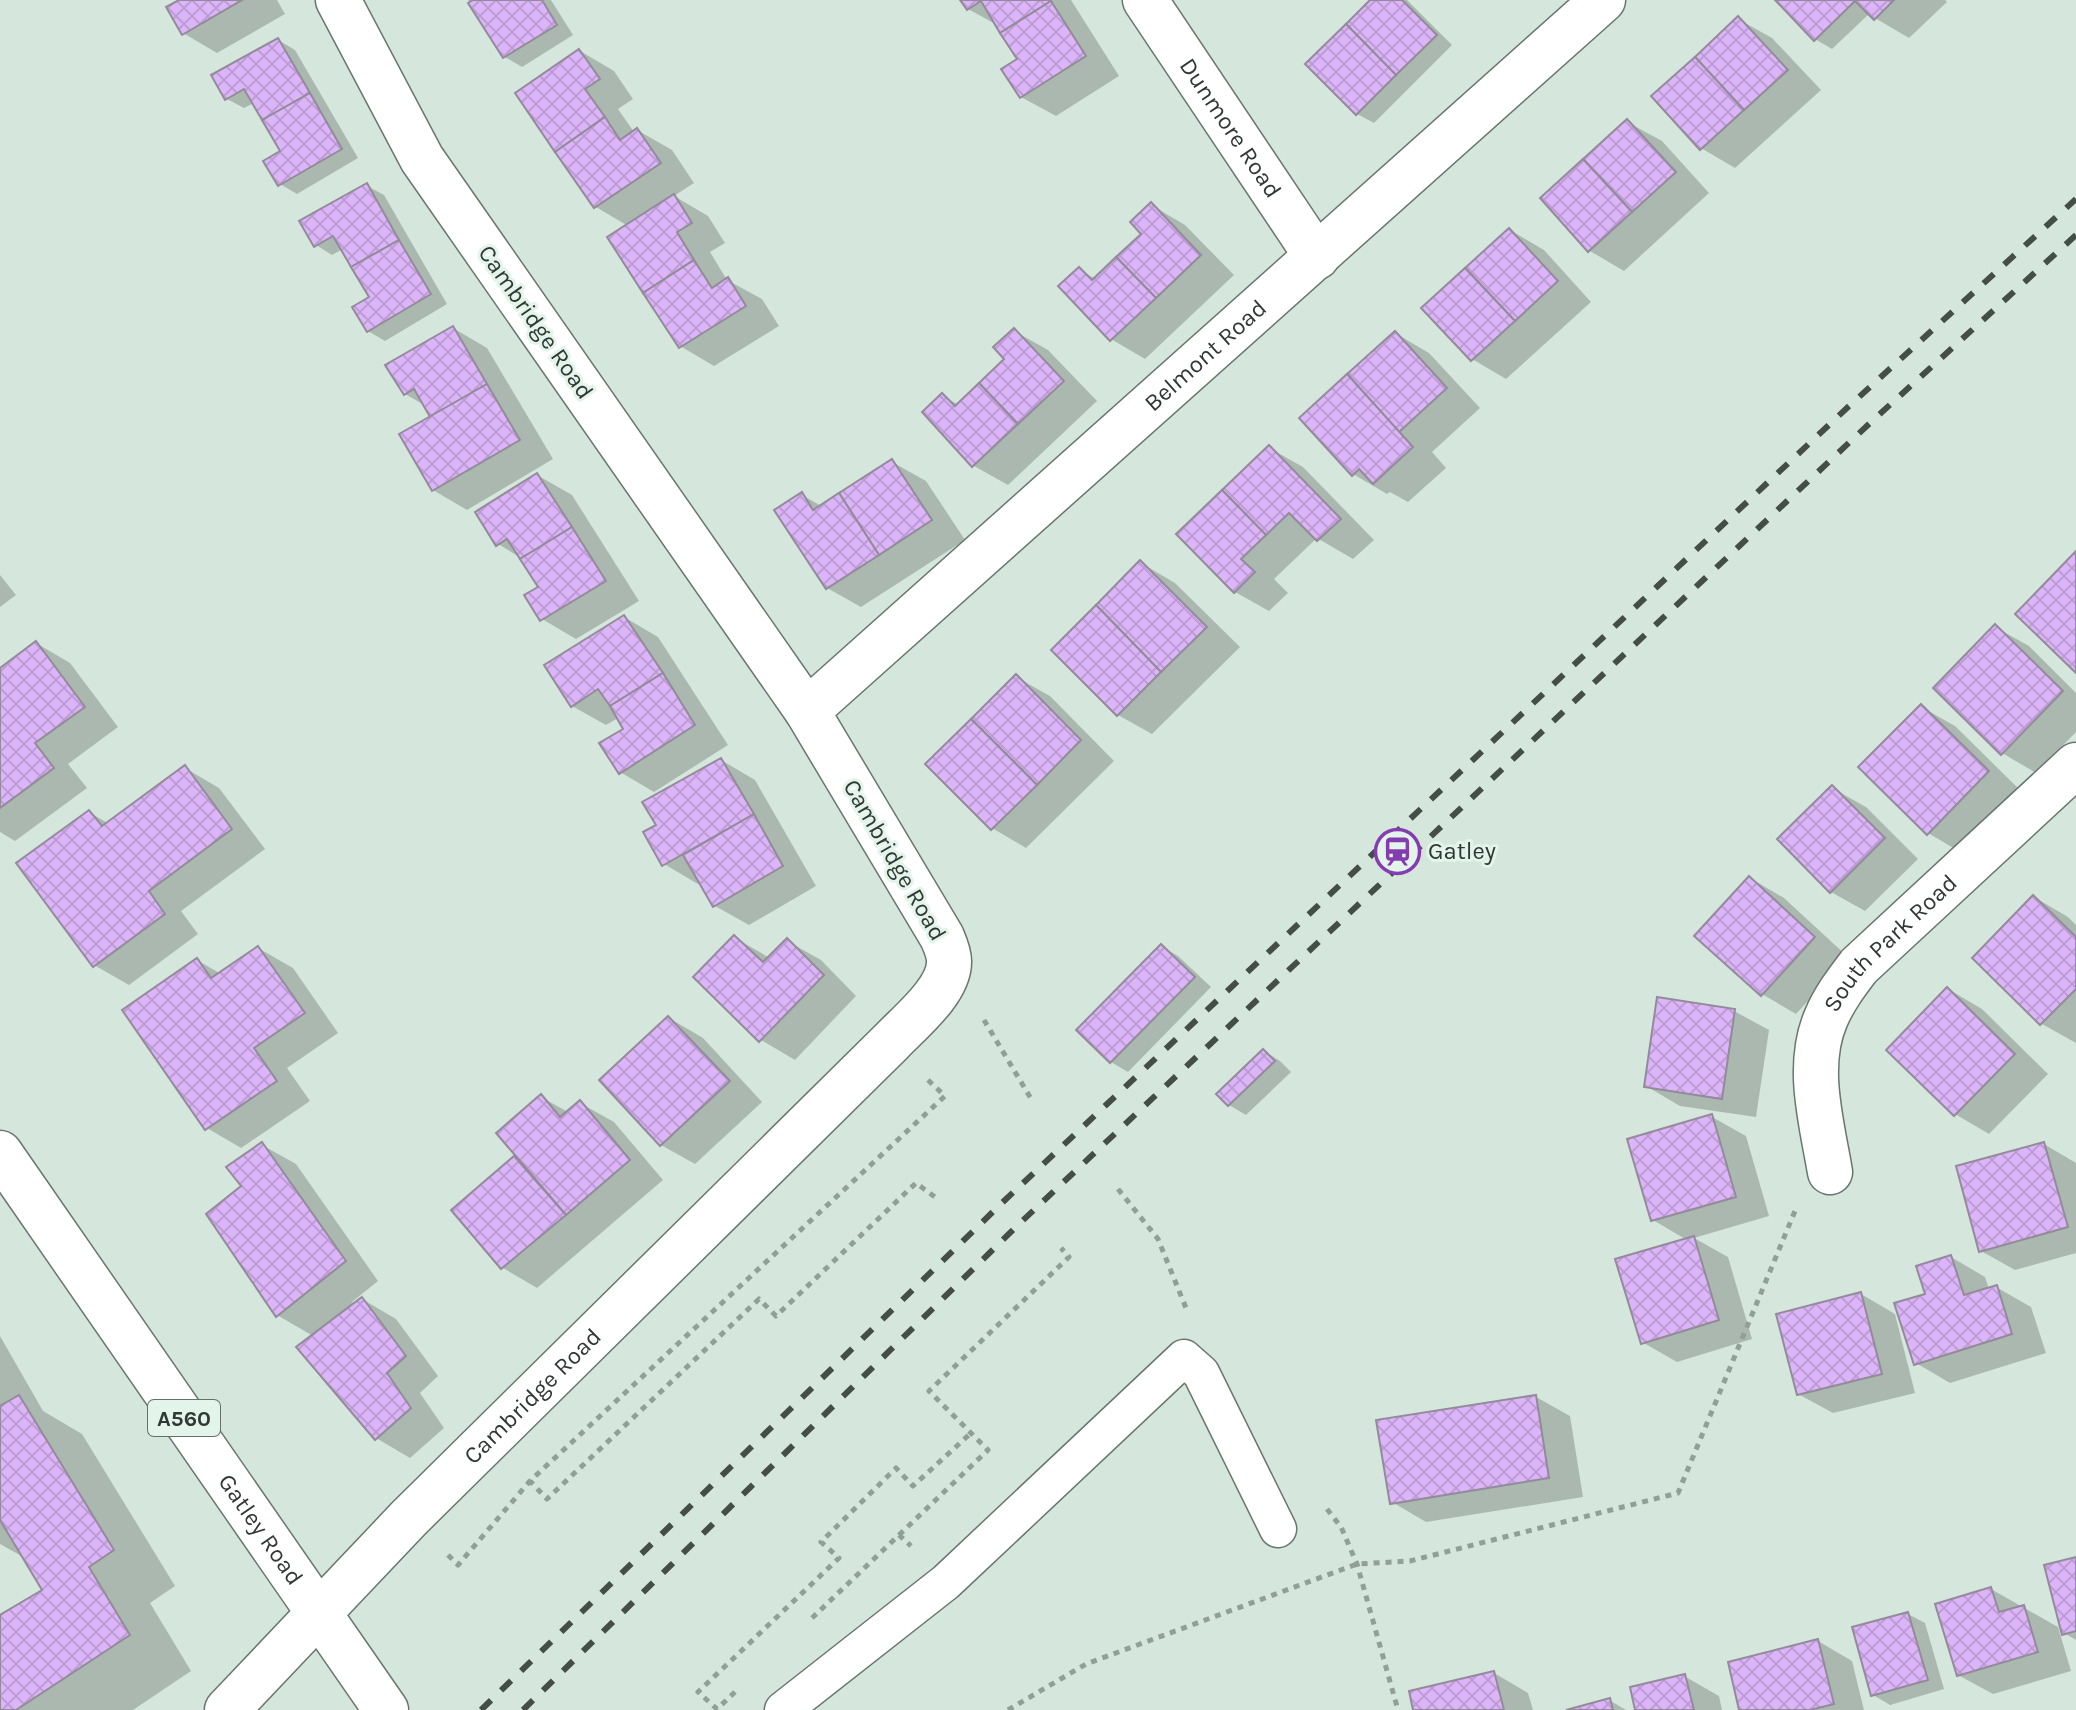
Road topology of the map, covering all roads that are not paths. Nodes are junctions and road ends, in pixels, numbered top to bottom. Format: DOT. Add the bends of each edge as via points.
graph roads {
  1 [pos="338,0"];
  2 [pos="1145,0"];
  3 [pos="1603,0"];
  4 [pos="1317,257"];
  5 [pos="807,711"];
  6 [pos="2076,765"];
  7 [pos="0,1153"];
  8 [pos="1830,1172"];
  9 [pos="1278,1529"];
  10 [pos="319,1614"];
  11 [pos="227,1710"];
  12 [pos="386,1710"];
  13 [pos="783,1710"];
  1 -- 5 [label="street, Cambridge Road" via="422,159"];
  2 -- 4 [label="street, Dunmore Road"];
  3 -- 4 [label="street, Belmont Road"];
  4 -- 5 [label="street, Belmont Road"];
  5 -- 10 [label="street, Cambridge Road" via="942,937 949,960 946,976 928,1004 891,1042 408,1519"];
  6 -- 8 [label="street, South Park Road" via="1859,966 1837,995 1817,1053 1817,1090"];
  7 -- 10 [label="street, Gatley Road / A560"];
  9 -- 13 [label="lane" via="1201,1373 1184,1358 946,1582"];
  10 -- 11 [label="street, Cambridge Road"];
  10 -- 12 [label="street, Gatley Road / A560"];
}
